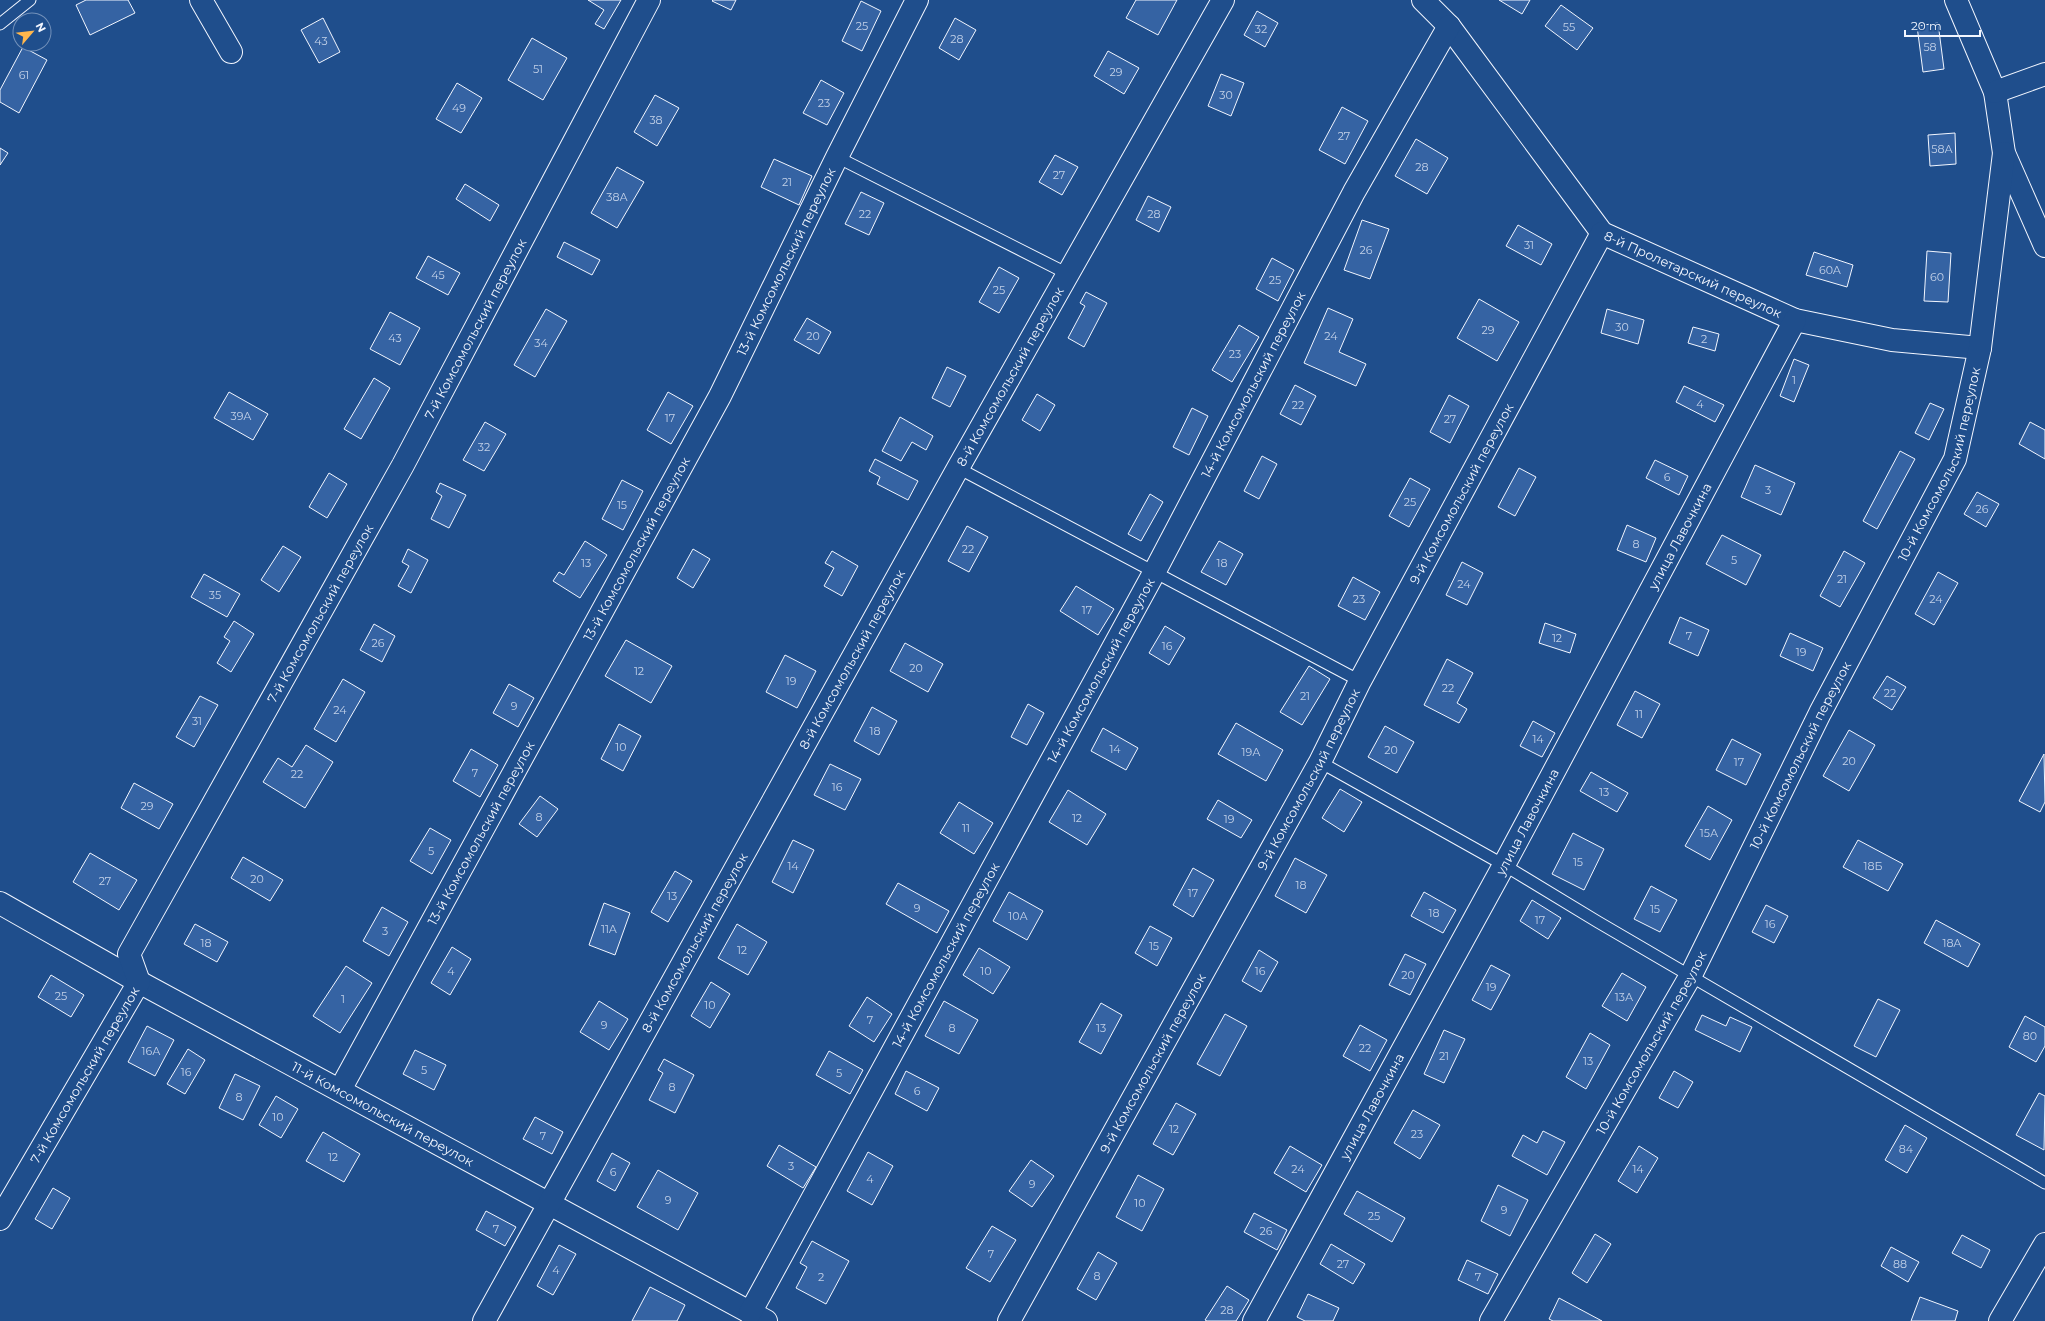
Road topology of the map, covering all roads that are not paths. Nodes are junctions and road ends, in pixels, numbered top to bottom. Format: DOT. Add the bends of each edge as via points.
graph roads {
  1 [pos="30,0"];
  2 [pos="200,0"];
  3 [pos="649,0"];
  4 [pos="917,0"];
  5 [pos="1223,0"];
  6 [pos="1423,0"];
  7 [pos="1956,0"];
  8 [pos="0,24"];
  9 [pos="1449,26"];
  10 [pos="231,52"];
  11 [pos="2045,74"];
  12 [pos="1995,92"];
  13 [pos="2004,153"];
  14 [pos="837,157"];
  15 [pos="1602,233"];
  16 [pos="2045,246"];
  17 [pos="1068,274"];
  18 [pos="1796,320"];
  19 [pos="1980,348"];
  20 [pos="958,468"];
  21 [pos="1155,571"];
  22 [pos="1360,681"];
  23 [pos="1320,762"];
  24 [pos="1504,865"];
  25 [pos="0,903"];
  26 [pos="1691,975"];
  27 [pos="139,982"];
  28 [pos="340,1090"];
  29 [pos="2045,1183"];
  30 [pos="550,1203"];
  31 [pos="0,1219"];
  32 [pos="2045,1244"];
  33 [pos="758,1317"];
  34 [pos="484,1321"];
  35 [pos="1009,1321"];
  36 [pos="1254,1321"];
  37 [pos="1491,1321"];
  38 [pos="2000,1321"];
  1 -- 8 [label="lane"];
  2 -- 10 [label="street"];
  3 -- 27 [label="street, 7-й Комсомольский переулок" via="403,465 129,954"];
  4 -- 14 [label="street, 13-й Комсомольский переулок"];
  5 -- 17 [label="street, 8-й Комсомольский переулок"];
  6 -- 9 [label="street, 8-й Пролетарский переулок"];
  7 -- 12 [label="street"];
  9 -- 15 [label="street, 8-й Пролетарский переулок"];
  9 -- 21 [label="street, 14-й Комсомольский переулок" via="1354,192"];
  11 -- 12 [label="street"];
  12 -- 13 [label="street"];
  13 -- 16 [label="street"];
  13 -- 19 [label="street, 10-й Комсомольский переулок"];
  14 -- 17 [label="lane"];
  14 -- 28 [label="street, 13-й Комсомольский переулок" via="720,396"];
  15 -- 18 [label="street, 8-й Пролетарский переулок"];
  15 -- 22 [label="street, 9-й Комсомольский переулок"];
  17 -- 20 [label="street, 8-й Комсомольский переулок"];
  18 -- 19 [label="street, 8-й Пролетарский переулок" via="1892,340"];
  18 -- 24 [label="street, улица Лавочкина"];
  19 -- 26 [label="street, 10-й Комсомольский переулок" via="1955,459 1820,713"];
  20 -- 21 [label="lane"];
  20 -- 30 [label="street, 8-й Комсомольский переулок"];
  21 -- 22 [label="lane"];
  21 -- 33 [label="street, 14-й Комсомольский переулок"];
  22 -- 23 [label="street, 9-й Комсомольский переулок"];
  23 -- 24 [label="lane"];
  23 -- 35 [label="street, 9-й Комсомольский переулок"];
  24 -- 26 [label="lane"];
  24 -- 36 [label="street, улица Лавочкина"];
  25 -- 27 [label="street, 11-й Комсомольский переулок"];
  26 -- 29 [label="lane"];
  26 -- 37 [label="street, 10-й Комсомольский переулок"];
  27 -- 28 [label="street, 11-й Комсомольский переулок"];
  27 -- 31 [label="street, 7-й Комсомольский переулок"];
  28 -- 30 [label="street, 11-й Комсомольский переулок"];
  30 -- 33 [label="street, 11-й Комсомольский переулок"];
  30 -- 34 [label="street, 8-й Комсомольский переулок"];
  32 -- 38 [label="street"];
}
